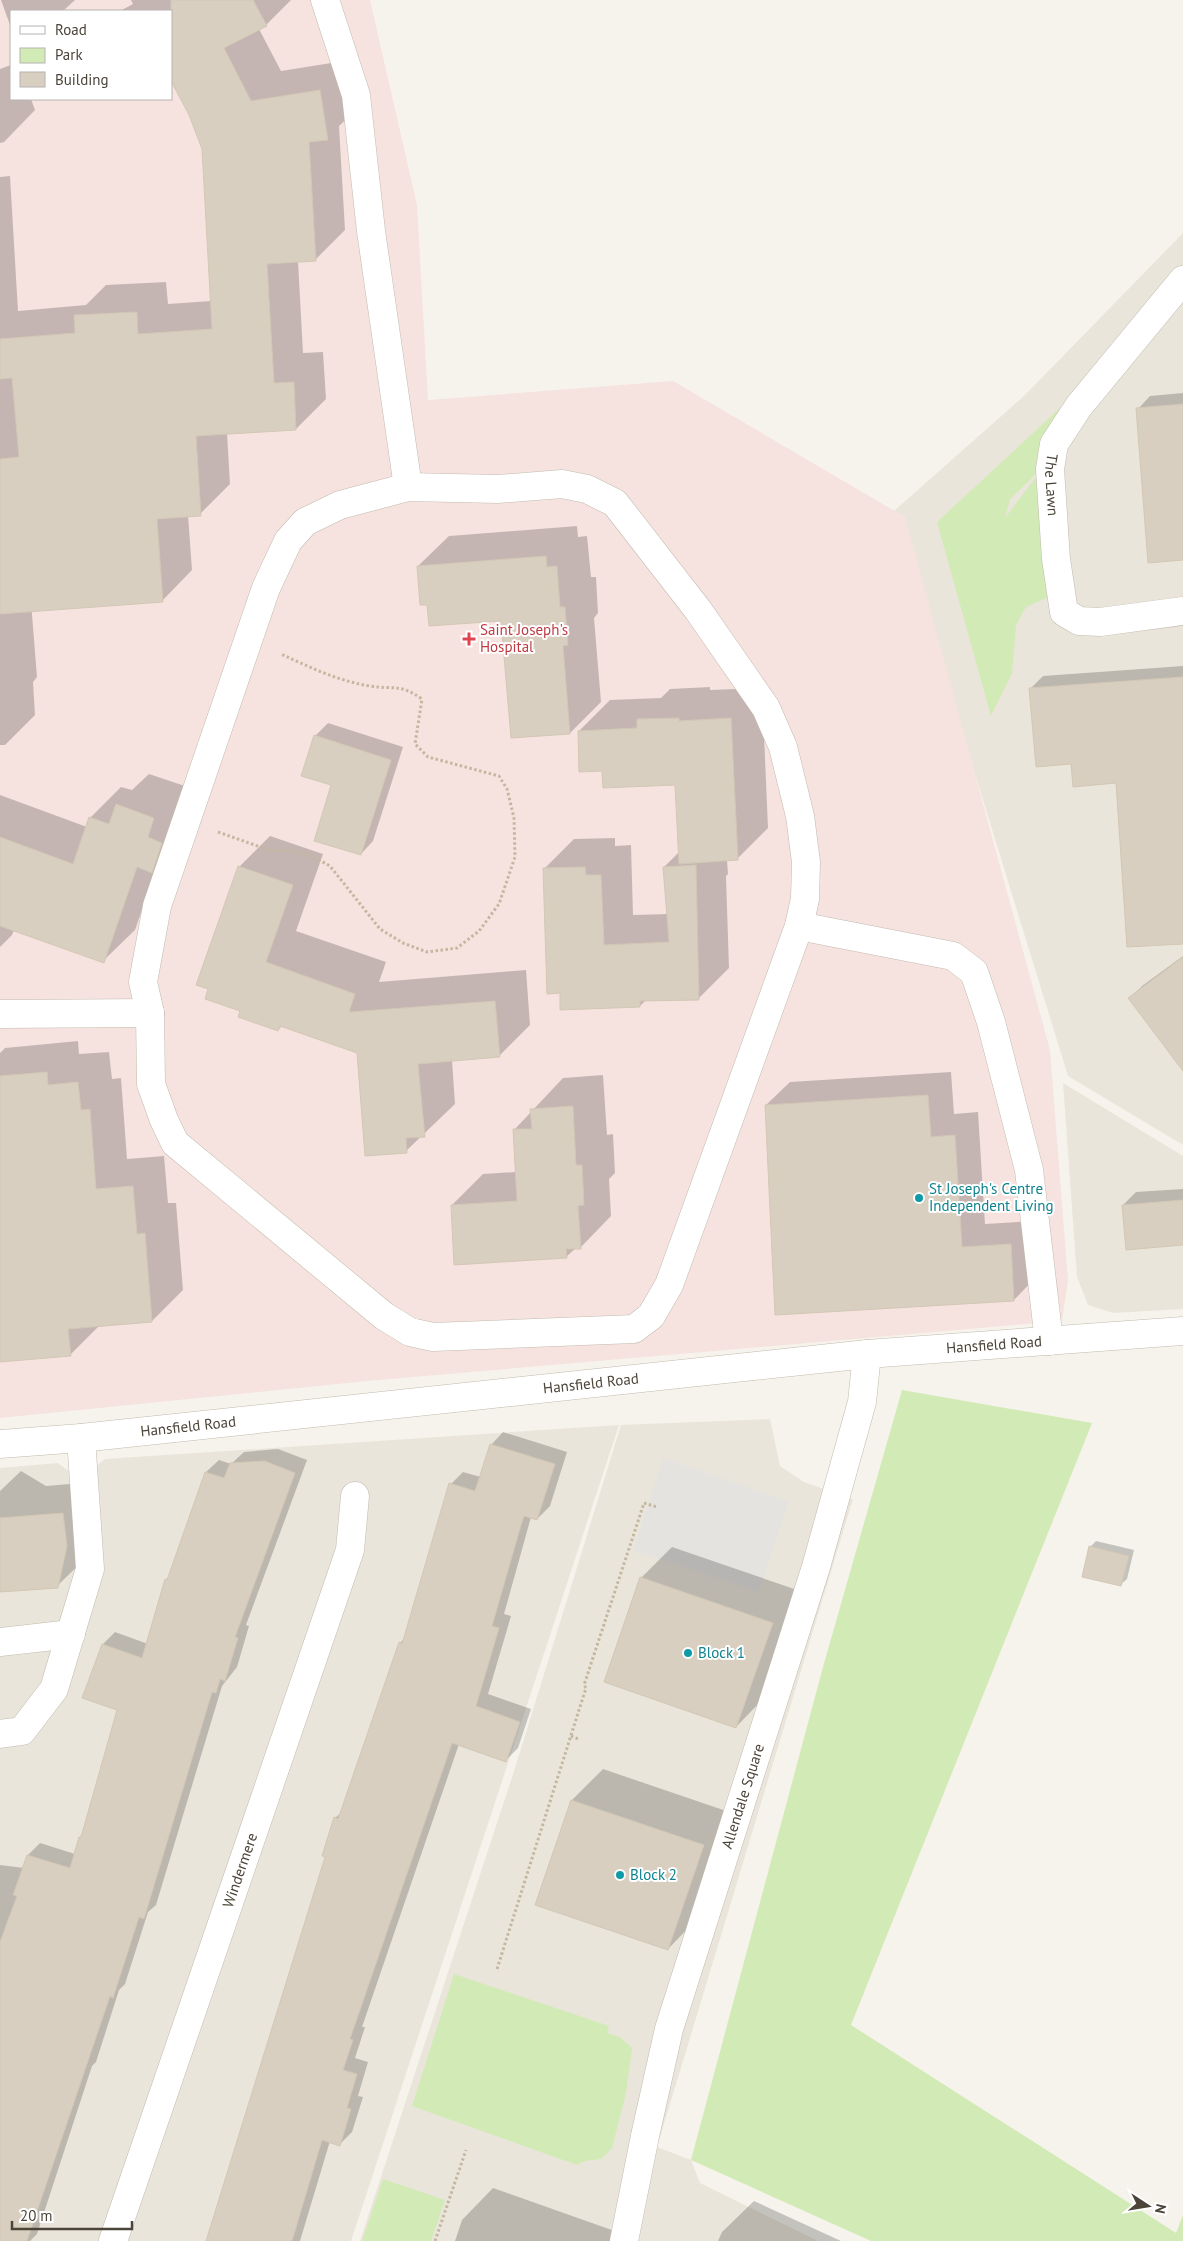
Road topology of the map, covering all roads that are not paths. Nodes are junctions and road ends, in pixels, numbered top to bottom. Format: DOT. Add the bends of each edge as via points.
graph roads {
  1 [pos="325,0"];
  2 [pos="1183,280"];
  3 [pos="408,487"];
  4 [pos="1183,611"];
  5 [pos="799,926"];
  6 [pos="150,1013"];
  7 [pos="0,1014"];
  8 [pos="1183,1331"];
  9 [pos="1049,1341"];
  10 [pos="867,1354"];
  11 [pos="81,1438"];
  12 [pos="0,1444"];
  13 [pos="354,1496"];
  14 [pos="71,1634"];
  15 [pos="0,1642"];
  16 [pos="0,1734"];
  17 [pos="113,2241"];
  18 [pos="624,2241"];
  1 -- 3 [label="street" via="356,95 371,232"];
  2 -- 4 [label="street, The Lawn" via="1078,406 1054,444 1050,469 1056,559 1064,612 1079,621 1100,622"];
  3 -- 5 [label="street" via="498,489 562,484 587,489 615,503 698,610 766,708 784,747 800,816 806,862"];
  3 -- 6 [label="street" via="340,505 305,522 288,541 266,588 157,906 143,982"];
  5 -- 6 [label="street" via="668,1285 651,1316 634,1329 433,1337 410,1332 384,1316 176,1143 151,1084"];
  5 -- 9 [label="street" via="953,956 974,972 991,1022 1029,1170"];
  6 -- 7 [label="street"];
  8 -- 9 [label="street, Hansfield Road"];
  9 -- 10 [label="street, Hansfield Road"];
  10 -- 11 [label="street, Hansfield Road"];
  10 -- 18 [label="street, Allendale Square" via="862,1402 816,1567 670,2029"];
  11 -- 12 [label="street, Hansfield Road"];
  11 -- 14 [label="street" via="90,1570"];
  13 -- 17 [label="street, Windermere" via="350,1550"];
  14 -- 15 [label="street"];
  14 -- 16 [label="street" via="54,1689 22,1731"];
}
